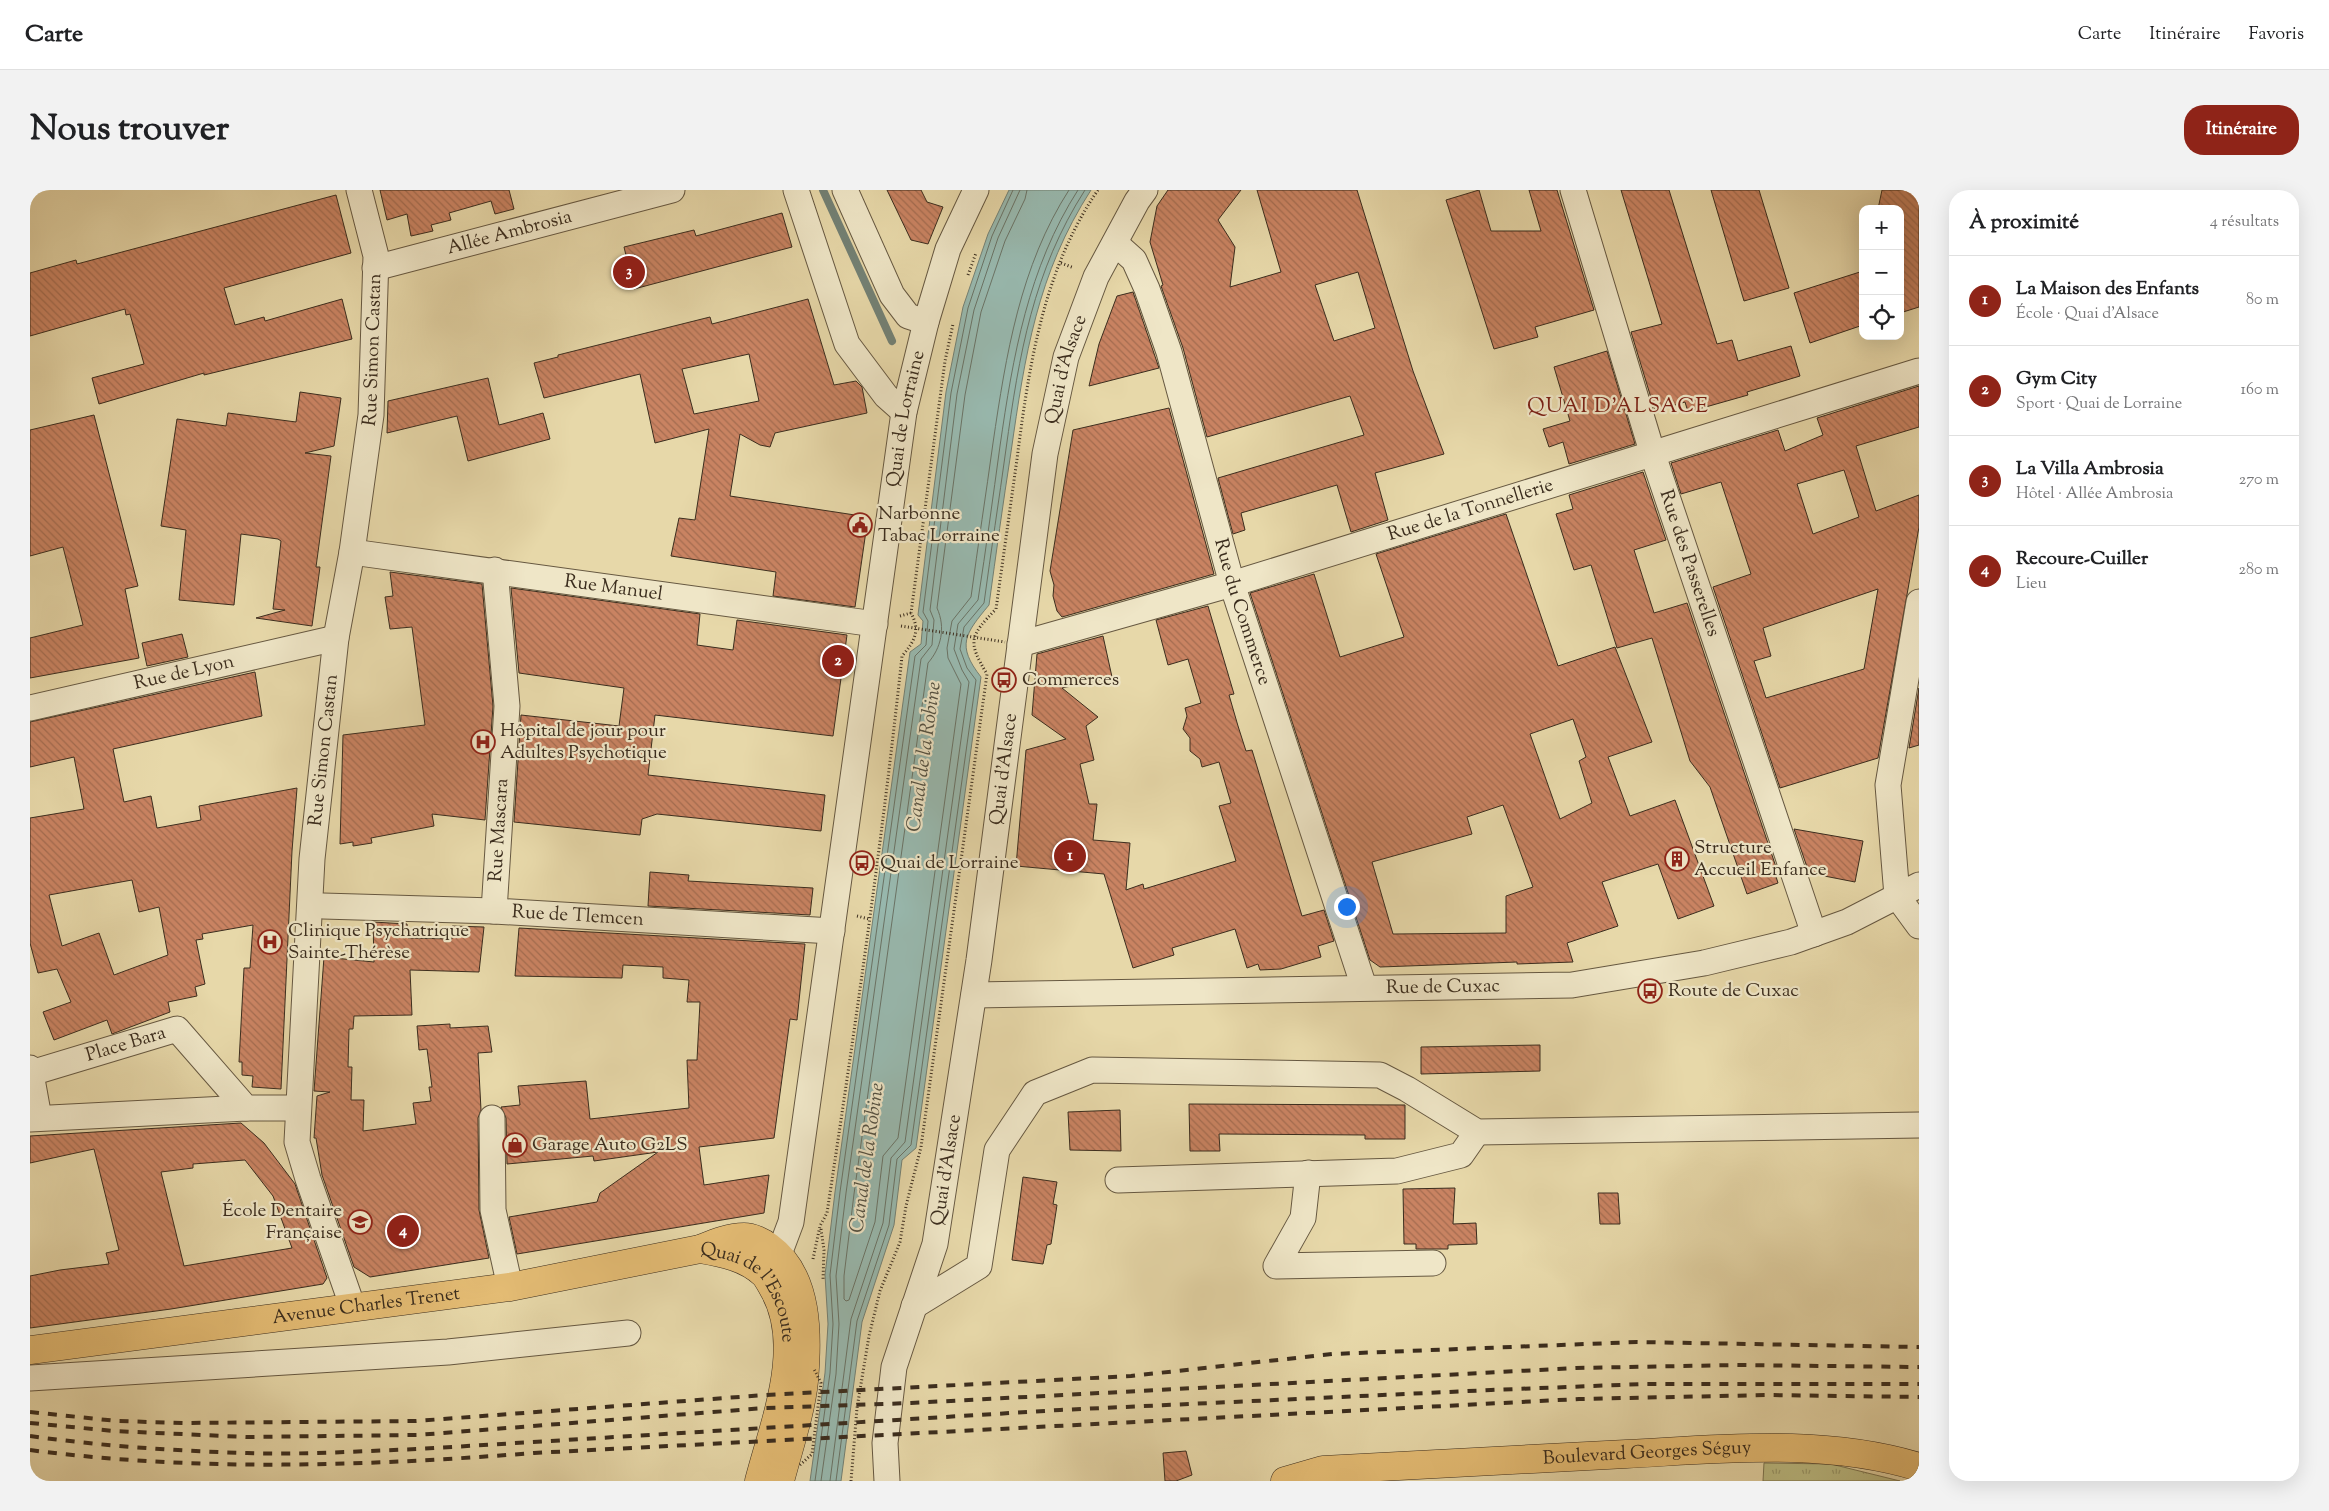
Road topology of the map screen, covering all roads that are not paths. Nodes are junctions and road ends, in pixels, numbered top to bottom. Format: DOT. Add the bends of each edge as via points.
graph roads {
  1 [pos="359,190"];
  2 [pos="672,190"];
  3 [pos="796,190"];
  4 [pos="845,190"];
  5 [pos="976,190"];
  6 [pos="1145,190"];
  7 [pos="1573,190"];
  8 [pos="1115,243"];
  9 [pos="375,268"];
  10 [pos="926,322"];
  11 [pos="1919,371"];
  12 [pos="904,412"];
  13 [pos="1653,455"];
  14 [pos="352,552"];
  15 [pos="495,570"];
  16 [pos="1232,584"];
  17 [pos="1919,602"];
  18 [pos="874,624"];
  19 [pos="336,638"];
  20 [pos="1012,643"];
  21 [pos="30,708"];
  22 [pos="1919,885"];
  23 [pos="1897,896"];
  24 [pos="323,906"];
  25 [pos="494,911"];
  26 [pos="1919,926"];
  27 [pos="832,932"];
  28 [pos="1814,934"];
  29 [pos="1370,987"];
  30 [pos="974,995"];
  31 [pos="30,1070"];
  32 [pos="246,1108"];
  33 [pos="298,1108"];
  34 [pos="34,1118"];
  35 [pos="492,1118"];
  36 [pos="1919,1125"];
  37 [pos="1477,1132"];
  38 [pos="1308,1174"];
  39 [pos="1118,1180"];
  40 [pos="700,1249"];
  41 [pos="1433,1263"];
  42 [pos="772,1264"];
  43 [pos="510,1287"];
  44 [pos="914,1306"];
  45 [pos="353,1308"];
  46 [pos="628,1333"];
  47 [pos="30,1350"];
  48 [pos="30,1378"];
  49 [pos="1919,1467"];
  50 [pos="790,1473"];
  51 [pos="760,1481"];
  52 [pos="887,1481"];
  53 [pos="1285,1481"];
  1 -- 9 [label="street, Rue Simon Castan" via="376,256"];
  2 -- 9 [label="street, Allée Ambrosia"];
  3 -- 12 [label="street" via="847,344 886,396"];
  4 -- 10 [label="street" via="892,295 908,316"];
  5 -- 10 [label="street, Quai de Lorraine" via="948,249"];
  6 -- 8 [label="street, Quai d'Alsace"];
  7 -- 13 [label="street, Rue des Passerelles"];
  8 -- 16 [label="street, Rue du Commerce" via="1134,260 1148,289 1169,352"];
  8 -- 20 [label="street, Quai d'Alsace" via="1096,277 1066,357 1045,454"];
  9 -- 14 [label="street, Rue Simon Castan" via="371,415"];
  10 -- 12 [label="street, Quai de Lorraine"];
  11 -- 13 [label="street, Rue de la Tonnellerie"];
  12 -- 18 [label="street, Quai de Lorraine"];
  13 -- 16 [label="street, Rue de la Tonnellerie"];
  13 -- 28 [label="street, Rue des Passerelles"];
  14 -- 15 [label="street, Rue Manuel"];
  14 -- 19 [label="street, Rue Simon Castan"];
  15 -- 18 [label="street, Rue Manuel"];
  15 -- 25 [label="street, Rue Mascara" via="507,706"];
  16 -- 20 [label="street, Rue de la Tonnellerie"];
  16 -- 29 [label="street, Rue du Commerce"];
  17 -- 23 [label="street" via="1888,784"];
  18 -- 27 [label="street, Quai de Lorraine"];
  19 -- 21 [label="street, Rue de Lyon"];
  19 -- 33 [label="street, Rue Simon Castan" via="312,859"];
  20 -- 30 [label="street, Quai d'Alsace"];
  22 -- 23 [label="street, Rue de Cuxac"];
  23 -- 26 [label="street"];
  23 -- 28 [label="street, Rue de Cuxac" via="1847,922"];
  24 -- 25 [label="street, Rue de Tlemcen"];
  25 -- 27 [label="street, Rue de Tlemcen"];
  27 -- 42 [label="street, Quai de Lorraine" via="791,1222"];
  28 -- 29 [label="street, Rue de Cuxac" via="1704,963 1572,985"];
  29 -- 30 [label="street, Rue de Cuxac"];
  30 -- 44 [label="street, Quai d'Alsace" via="935,1244"];
  31 -- 32 [label="street, Place Bara" via="177,1030"];
  31 -- 34 [label="street"];
  32 -- 33 [label="street"];
  32 -- 34 [label="street"];
  33 -- 45 [label="street, Rue Simon Castan" via="297,1142"];
  35 -- 43 [label="street" via="493,1210"];
  36 -- 37 [label="street"];
  37 -- 38 [label="street" via="1462,1155 1397,1171"];
  37 -- 44 [label="street" via="1380,1075 1092,1070 1035,1093 998,1150 979,1266"];
  38 -- 39 [label="street"];
  38 -- 41 [label="street" via="1303,1218 1276,1266"];
  40 -- 42 [label="main road, Quai de l'Escoute"];
  40 -- 43 [label="main road, Avenue Charles Trenet"];
  42 -- 50 [label="main road, Quai de l'Escoute" via="798,1289 804,1312 804,1382"];
  42 -- 51 [label="main road, Quai de l'Escoute" via="785,1322 787,1350 785,1379"];
  43 -- 45 [label="main road, Avenue Charles Trenet"];
  44 -- 52 [label="street, Quai d'Alsace" via="894,1366 885,1443"];
  45 -- 47 [label="main road, Avenue Charles Trenet"];
  46 -- 48 [label="street" via="448,1352"];
  49 -- 53 [label="main road, Boulevard Georges Séguy" via="1839,1451 1732,1449 1323,1470"];
}
